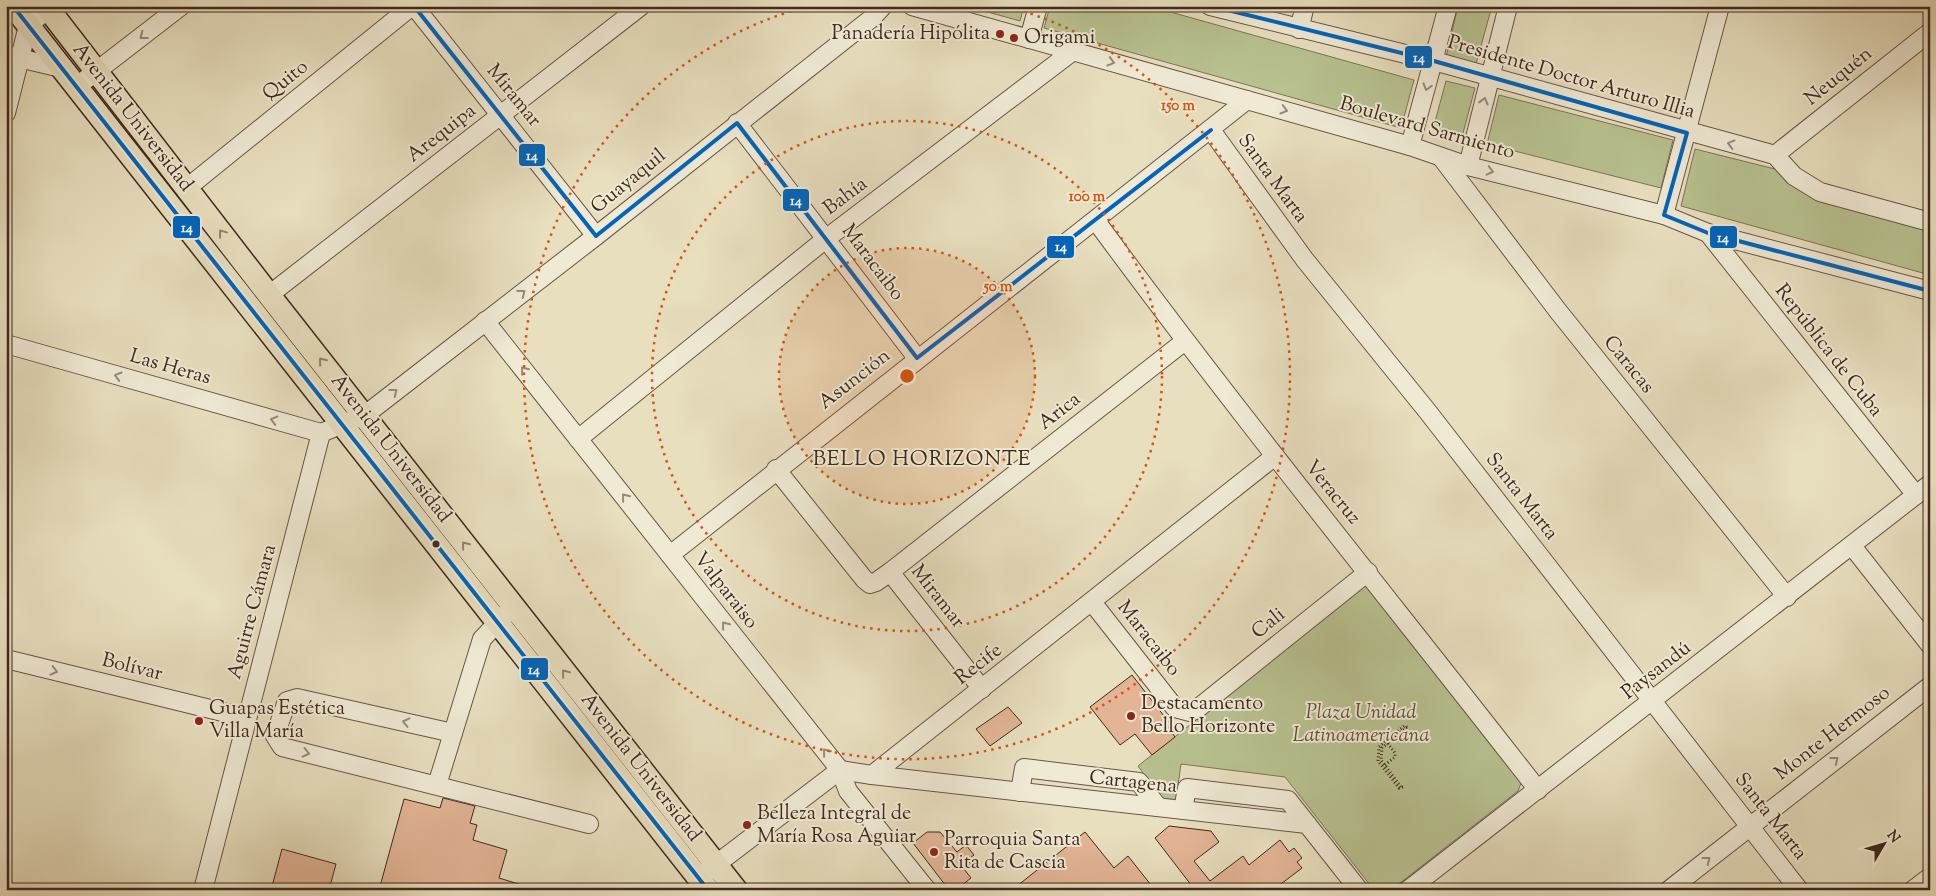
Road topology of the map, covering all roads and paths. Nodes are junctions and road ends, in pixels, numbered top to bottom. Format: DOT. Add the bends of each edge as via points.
graph roads {
  1 [pos="13,6"];
  2 [pos="181,6"];
  3 [pos="413,6"];
  4 [pos="640,6"];
  5 [pos="883,6"];
  6 [pos="912,6"];
  7 [pos="1038,6"];
  8 [pos="1210,6"];
  9 [pos="1305,6"];
  10 [pos="1448,6"];
  11 [pos="1508,6"];
  12 [pos="1720,6"];
  13 [pos="47,8"];
  14 [pos="28,26"];
  15 [pos="1300,29"];
  16 [pos="1930,32"];
  17 [pos="1029,39"];
  18 [pos="1073,51"];
  19 [pos="14,57"];
  20 [pos="1434,61"];
  21 [pos="60,68"];
  22 [pos="95,72"];
  23 [pos="1490,77"];
  24 [pos="76,87"];
  25 [pos="1248,100"];
  26 [pos="6,113"];
  27 [pos="501,115"];
  28 [pos="737,123"];
  29 [pos="1211,130"];
  30 [pos="1687,132"];
  31 [pos="1410,146"];
  32 [pos="1775,156"];
  33 [pos="1440,157"];
  34 [pos="1468,166"];
  35 [pos="187,188"];
  36 [pos="1664,215"];
  37 [pos="1096,221"];
  38 [pos="1930,222"];
  39 [pos="1708,233"];
  40 [pos="596,236"];
  41 [pos="827,238"];
  42 [pos="1930,291"];
  43 [pos="269,295"];
  44 [pos="485,321"];
  45 [pos="1185,341"];
  46 [pos="6,344"];
  47 [pos="917,358"];
  48 [pos="365,415"];
  49 [pos="342,424"];
  50 [pos="321,433"];
  51 [pos="578,439"];
  52 [pos="1276,456"];
  53 [pos="776,468"];
  54 [pos="1930,484"];
  55 [pos="1916,495"];
  56 [pos="1852,546"];
  57 [pos="670,555"];
  58 [pos="890,572"];
  59 [pos="1368,572"];
  60 [pos="1787,597"];
  61 [pos="1092,602"];
  62 [pos="505,615"];
  63 [pos="1930,645"];
  64 [pos="6,659"];
  65 [pos="1930,686"];
  66 [pos="982,689"];
  67 [pos="1652,701"];
  68 [pos="1197,709"];
  69 [pos="247,718"];
  70 [pos="1406,727"];
  71 [pos="453,733"];
  72 [pos="1387,743"];
  73 [pos="1384,766"];
  74 [pos="840,770"];
  75 [pos="872,775"];
  76 [pos="437,785"];
  77 [pos="1401,788"];
  78 [pos="1538,790"];
  79 [pos="1020,792"];
  80 [pos="1158,807"];
  81 [pos="589,824"];
  82 [pos="1750,826"];
  83 [pos="716,864"];
  84 [pos="1930,877"];
  85 [pos="703,884"];
  86 [pos="203,890"];
  87 [pos="736,890"];
  88 [pos="927,890"];
  89 [pos="1359,890"];
  90 [pos="1408,890"];
  91 [pos="1668,890"];
  92 [pos="1799,890"];
  93 [pos="1913,890"];
  1 -- 14 [label="main road, Avenida Universidad"];
  2 -- 22 [label="street, one-way"];
  3 -- 27 [label="street, Miramar"];
  3 -- 35 [label="street, Quito"];
  4 -- 27 [label="street, Arequipa"];
  5 -- 28 [label="street, Guayaquil"];
  6 -- 17 [label="street, Boulevard Sarmiento"];
  7 -- 17 [label="street"];
  8 -- 15 [label="street, Presidente Doctor Arturo Illia"];
  9 -- 15 [label="street"];
  10 -- 20 [label="street"];
  11 -- 23 [label="street"];
  12 -- 30 [label="street"];
  13 -- 14 [label="street"];
  13 -- 22 [label="main road, Avenida Universidad"];
  14 -- 19 [label="street"];
  14 -- 21 [label="main road, Avenida Universidad"];
  15 -- 20 [label="street, Presidente Doctor Arturo Illia"];
  16 -- 32 [label="street, Neuquén"];
  17 -- 18 [label="street, Boulevard Sarmiento"];
  18 -- 25 [label="street, Boulevard Sarmiento, one-way"];
  18 -- 41 [label="street, Bahía"];
  19 -- 21 [label="street"];
  19 -- 26 [label="street"];
  20 -- 23 [label="street, Presidente Doctor Arturo Illia"];
  20 -- 31 [label="street, one-way"];
  21 -- 24 [label="main road, Avenida Universidad"];
  22 -- 24 [label="street"];
  22 -- 35 [label="main road, Avenida Universidad"];
  23 -- 30 [label="street, Presidente Doctor Arturo Illia"];
  34 -- 23 [label="street, one-way"];
  24 -- 49 [label="main road, Avenida Universidad"];
  25 -- 29 [label="street, Asunción"];
  25 -- 31 [label="street, Boulevard Sarmiento, one-way"];
  27 -- 40 [label="street, Miramar"];
  27 -- 43 [label="street, Arequipa"];
  28 -- 40 [label="street, Guayaquil"];
  28 -- 41 [label="street, Maracaibo"];
  29 -- 37 [label="street, Asunción"];
  29 -- 67 [label="street, Santa Marta" via="1305,260"];
  32 -- 30 [label="street, Presidente Doctor Arturo Illia, one-way"];
  30 -- 36 [label="street"];
  31 -- 33 [label="street, Boulevard Sarmiento"];
  32 -- 38 [label="street" via="1794,176 1820,192"];
  33 -- 34 [label="street, Boulevard Sarmiento"];
  33 -- 60 [label="street, Caracas" via="1558,311"];
  34 -- 36 [label="street, Boulevard Sarmiento, one-way"];
  43 -- 35 [label="main road, Avenida Universidad, one-way"];
  36 -- 39 [label="street, Boulevard Sarmiento"];
  37 -- 45 [label="street, Veracruz"];
  37 -- 47 [label="street, Asunción"];
  39 -- 42 [label="street, Boulevard Sarmiento"];
  39 -- 55 [label="street, República de Cuba"];
  44 -- 40 [label="street, Guayaquil, one-way"];
  41 -- 47 [label="street, Maracaibo"];
  41 -- 51 [label="street, Bahía"];
  48 -- 43 [label="main road, Avenida Universidad, one-way"];
  48 -- 44 [label="street, Guayaquil, one-way"];
  51 -- 44 [label="street, Valparaiso, one-way"];
  45 -- 52 [label="street, Veracruz"];
  45 -- 58 [label="street, Arica"];
  50 -- 46 [label="street, Las Heras, one-way"];
  47 -- 53 [label="street, Asunción"];
  48 -- 49 [label="street, Guayaquil"];
  62 -- 48 [label="main road, Avenida Universidad, one-way"];
  49 -- 50 [label="street, Guayaquil"];
  49 -- 62 [label="main road, Avenida Universidad"];
  50 -- 69 [label="street, Aguirre Cámara"];
  57 -- 51 [label="street, Valparaiso, one-way"];
  52 -- 59 [label="street, Veracruz"];
  52 -- 61 [label="street, Recife"];
  53 -- 57 [label="street, Asunción"];
  53 -- 58 [label="street, Miramar" via="864,579 870,584"];
  54 -- 55 [label="street, Paysandú"];
  55 -- 56 [label="street, Paysandú"];
  56 -- 60 [label="street, Paysandú"];
  56 -- 63 [label="street"];
  74 -- 57 [label="street, Valparaiso, one-way"];
  58 -- 66 [label="street, Miramar"];
  59 -- 68 [label="street, Cali"];
  59 -- 78 [label="street, Veracruz"];
  60 -- 67 [label="street, Paysandú"];
  61 -- 66 [label="street, Recife"];
  61 -- 68 [label="street, Maracaibo" via="1175,708 1190,712"];
  62 -- 71 [label="street" via="482,639"];
  83 -- 62 [label="main road, Avenida Universidad, one-way"];
  62 -- 85 [label="main road, Avenida Universidad"];
  64 -- 69 [label="street, Bolívar, one-way"];
  82 -- 65 [label="street, Monte Hermoso, one-way"];
  66 -- 75 [label="street, Recife"];
  67 -- 78 [label="street, Paysandú"];
  67 -- 82 [label="street, Santa Marta"];
  69 -- 86 [label="street, Aguirre Cámara"];
  70 -- 72 [label="path" via="1409,728"];
  71 -- 76 [label="street"];
  71 -- 76 [label="street, one-way" via="297,698 287,700 275,736 282,747"];
  72 -- 73 [label="path" via="1382,760"];
  72 -- 73 [label="path" via="1395,757"];
  73 -- 77 [label="path"];
  74 -- 75 [label="street"];
  74 -- 83 [label="street"];
  74 -- 88 [label="street, Valparaiso" via="848,791"];
  75 -- 79 [label="street, Cartagena"];
  76 -- 81 [label="street"];
  78 -- 90 [label="street, Paysandú"];
  79 -- 80 [label="street, Cartagena"];
  79 -- 80 [label="street" via="1024,768 1139,782"];
  80 -- 89 [label="street, Cartagena" via="1307,824"];
  91 -- 82 [label="street, Monte Hermoso, one-way"];
  82 -- 92 [label="street, Santa Marta"];
  83 -- 85 [label="street"];
  83 -- 87 [label="main road, Avenida Universidad"];
  84 -- 93 [label="street"];
}
